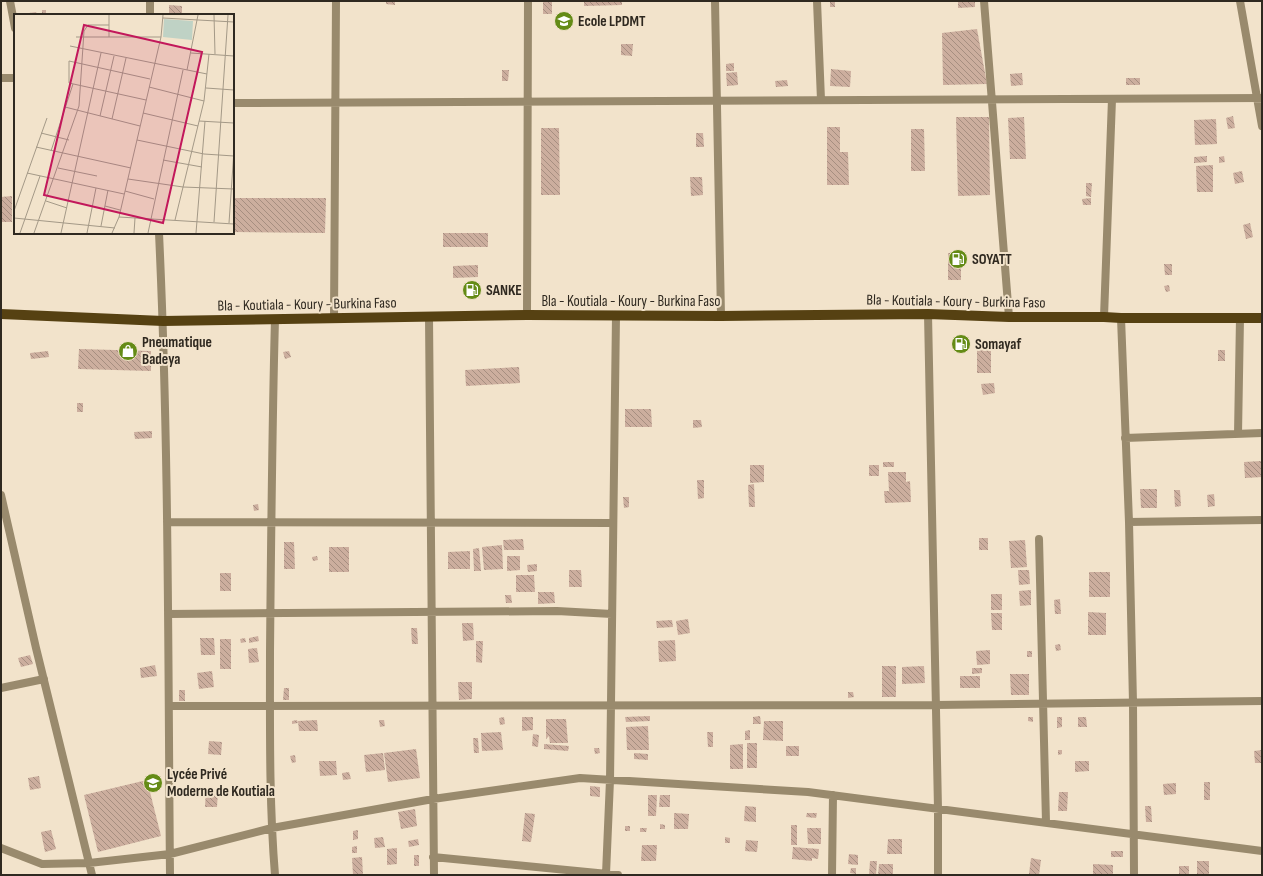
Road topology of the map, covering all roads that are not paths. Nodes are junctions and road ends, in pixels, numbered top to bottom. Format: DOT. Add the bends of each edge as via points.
graph roads {
  1 [pos="10,1"];
  2 [pos="150,1"];
  3 [pos="336,1"];
  4 [pos="528,1"];
  5 [pos="715,1"];
  6 [pos="817,1"];
  7 [pos="984,1"];
  8 [pos="1240,1"];
  9 [pos="150,14"];
  10 [pos="14,23"];
  11 [pos="1,78"];
  12 [pos="14,78"];
  13 [pos="1260,98"];
  14 [pos="1112,99"];
  15 [pos="821,100"];
  16 [pos="992,100"];
  17 [pos="717,101"];
  18 [pos="336,102"];
  19 [pos="528,102"];
  20 [pos="234,103"];
  21 [pos="1262,126"];
  22 [pos="159,234"];
  23 [pos="1,314"];
  24 [pos="928,314"];
  25 [pos="527,315"];
  26 [pos="616,316"];
  27 [pos="722,316"];
  28 [pos="428,317"];
  29 [pos="1009,317"];
  30 [pos="1104,317"];
  31 [pos="334,318"];
  32 [pos="1121,318"];
  33 [pos="1240,318"];
  34 [pos="1262,318"];
  35 [pos="275,319"];
  36 [pos="163,321"];
  37 [pos="1262,433"];
  38 [pos="1238,434"];
  39 [pos="1125,438"];
  40 [pos="1,494"];
  41 [pos="1262,520"];
  42 [pos="167,522"];
  43 [pos="1129,522"];
  44 [pos="271,523"];
  45 [pos="430,523"];
  46 [pos="613,523"];
  47 [pos="1039,539"];
  48 [pos="431,611"];
  49 [pos="270,613"];
  50 [pos="168,614"];
  51 [pos="612,614"];
  52 [pos="44,679"];
  53 [pos="1,688"];
  54 [pos="1262,701"];
  55 [pos="1133,703"];
  56 [pos="1043,704"];
  57 [pos="611,705"];
  58 [pos="936,705"];
  59 [pos="169,706"];
  60 [pos="270,706"];
  61 [pos="432,706"];
  62 [pos="610,780"];
  63 [pos="833,795"];
  64 [pos="433,799"];
  65 [pos="938,809"];
  66 [pos="1046,822"];
  67 [pos="272,828"];
  68 [pos="1134,834"];
  69 [pos="1,848"];
  70 [pos="1262,850"];
  71 [pos="170,854"];
  72 [pos="433,857"];
  73 [pos="89,863"];
  74 [pos="606,874"];
  75 [pos="92,875"];
  76 [pos="170,875"];
  77 [pos="275,875"];
  78 [pos="434,875"];
  79 [pos="618,875"];
  80 [pos="832,875"];
  81 [pos="938,875"];
  82 [pos="1134,875"];
  1 -- 10 [label="street"];
  2 -- 9 [label="street"];
  3 -- 18 [label="street"];
  4 -- 19 [label="street"];
  5 -- 17 [label="street"];
  6 -- 15 [label="street"];
  7 -- 16 [label="street"];
  8 -- 13 [label="street"];
  11 -- 12 [label="street"];
  13 -- 14 [label="street"];
  13 -- 21 [label="street"];
  14 -- 16 [label="street"];
  14 -- 30 [label="street"];
  15 -- 16 [label="street"];
  15 -- 17 [label="street"];
  16 -- 29 [label="street"];
  17 -- 19 [label="street"];
  17 -- 27 [label="street"];
  18 -- 19 [label="street"];
  18 -- 20 [label="street"];
  18 -- 31 [label="street"];
  19 -- 25 [label="street"];
  22 -- 36 [label="street"];
  23 -- 36 [label="main road, Bla - Koutiala - Koury - Burkina Faso"];
  24 -- 27 [label="main road, Bla - Koutiala - Koury - Burkina Faso"];
  24 -- 29 [label="main road, Bla - Koutiala - Koury - Burkina Faso"];
  24 -- 58 [label="street"];
  25 -- 26 [label="main road, Bla - Koutiala - Koury - Burkina Faso"];
  25 -- 28 [label="main road, Bla - Koutiala - Koury - Burkina Faso"];
  26 -- 27 [label="main road, Bla - Koutiala - Koury - Burkina Faso"];
  26 -- 46 [label="street"];
  28 -- 31 [label="main road, Bla - Koutiala - Koury - Burkina Faso"];
  28 -- 45 [label="street"];
  29 -- 30 [label="main road, Bla - Koutiala - Koury - Burkina Faso"];
  30 -- 32 [label="main road, Bla - Koutiala - Koury - Burkina Faso"];
  31 -- 35 [label="main road, Bla - Koutiala - Koury - Burkina Faso"];
  32 -- 33 [label="main road, Bla - Koutiala - Koury - Burkina Faso"];
  32 -- 39 [label="street"];
  33 -- 34 [label="main road, Bla - Koutiala - Koury - Burkina Faso"];
  33 -- 38 [label="street"];
  35 -- 36 [label="main road, Bla - Koutiala - Koury - Burkina Faso"];
  35 -- 44 [label="street"];
  36 -- 42 [label="street"];
  37 -- 38 [label="street"];
  38 -- 39 [label="street"];
  39 -- 43 [label="street"];
  40 -- 52 [label="street"];
  41 -- 43 [label="street"];
  42 -- 44 [label="street"];
  42 -- 50 [label="street"];
  43 -- 55 [label="street"];
  44 -- 45 [label="street"];
  44 -- 49 [label="street"];
  45 -- 46 [label="street"];
  45 -- 48 [label="street"];
  46 -- 51 [label="street"];
  47 -- 56 [label="street"];
  48 -- 49 [label="street"];
  48 -- 51 [label="street" via="557,611"];
  48 -- 61 [label="street"];
  49 -- 50 [label="street"];
  49 -- 60 [label="street"];
  50 -- 59 [label="street"];
  51 -- 57 [label="street"];
  52 -- 53 [label="street"];
  52 -- 73 [label="street"];
  54 -- 55 [label="street"];
  55 -- 56 [label="street"];
  55 -- 68 [label="street"];
  56 -- 58 [label="street"];
  56 -- 66 [label="street"];
  57 -- 58 [label="street"];
  57 -- 61 [label="street"];
  57 -- 62 [label="street"];
  58 -- 65 [label="street"];
  59 -- 60 [label="street"];
  59 -- 71 [label="street"];
  60 -- 61 [label="street"];
  60 -- 67 [label="street"];
  61 -- 64 [label="street"];
  62 -- 63 [label="street"];
  62 -- 64 [label="street" via="580,778"];
  62 -- 74 [label="street"];
  63 -- 65 [label="street"];
  63 -- 80 [label="street"];
  64 -- 67 [label="street"];
  64 -- 72 [label="street"];
  65 -- 66 [label="street"];
  65 -- 81 [label="street"];
  66 -- 68 [label="street"];
  67 -- 71 [label="street"];
  67 -- 77 [label="street"];
  68 -- 70 [label="street"];
  68 -- 82 [label="street"];
  69 -- 73 [label="street" via="42,864"];
  71 -- 73 [label="street"];
  71 -- 76 [label="street"];
  72 -- 74 [label="street"];
  72 -- 78 [label="street"];
  73 -- 75 [label="street"];
  74 -- 79 [label="street"];
}
